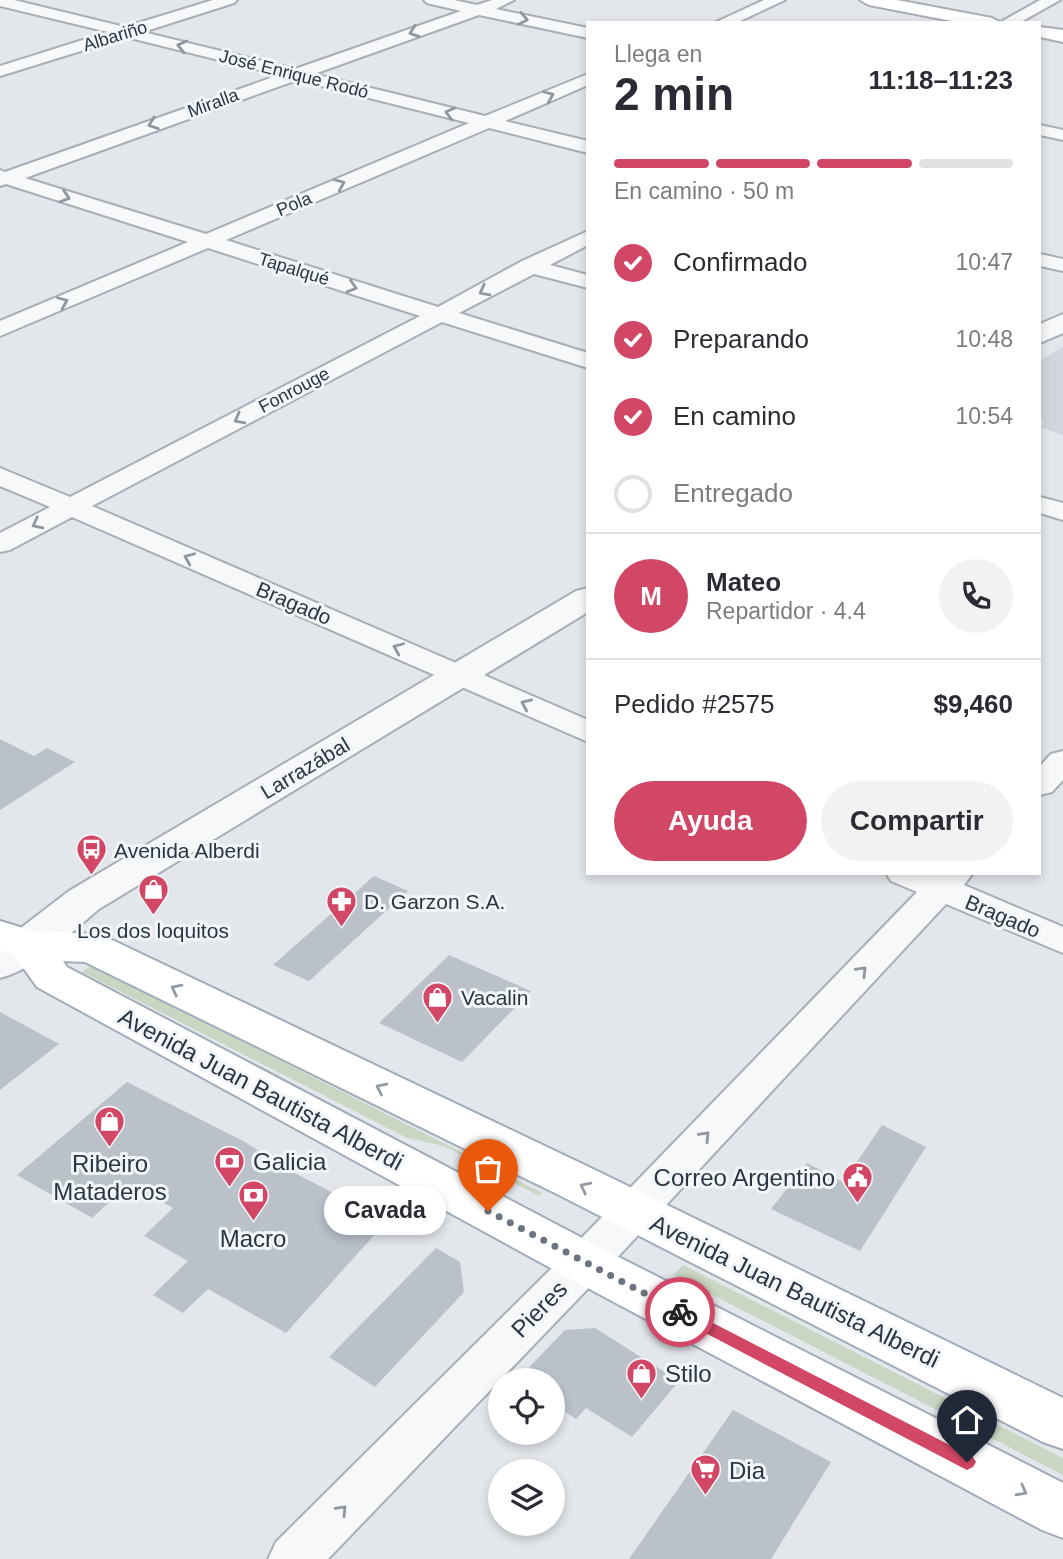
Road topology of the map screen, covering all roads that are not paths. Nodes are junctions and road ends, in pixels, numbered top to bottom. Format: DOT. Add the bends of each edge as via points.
graph roads {
  1 [pos="74,0"];
  2 [pos="229,0"];
  3 [pos="432,0"];
  4 [pos="506,0"];
  5 [pos="777,0"];
  6 [pos="869,0"];
  7 [pos="1052,0"];
  8 [pos="0,1"];
  9 [pos="37,10"];
  10 [pos="478,10"];
  11 [pos="727,21"];
  12 [pos="981,21"];
  13 [pos="1011,21"];
  14 [pos="125,32"];
  15 [pos="1041,32"];
  16 [pos="586,33"];
  17 [pos="1063,36"];
  18 [pos="0,71"];
  19 [pos="293,74"];
  20 [pos="586,80"];
  21 [pos="486,122"];
  22 [pos="1041,130"];
  23 [pos="1063,135"];
  24 [pos="586,147"];
  25 [pos="2,178"];
  26 [pos="586,238"];
  27 [pos="205,241"];
  28 [pos="1041,260"];
  29 [pos="1063,265"];
  30 [pos="530,266"];
  31 [pos="586,281"];
  32 [pos="438,314"];
  33 [pos="1063,322"];
  34 [pos="0,329"];
  35 [pos="1041,334"];
  36 [pos="586,360"];
  37 [pos="0,476"];
  38 [pos="1041,505"];
  39 [pos="71,507"];
  40 [pos="1063,512"];
  41 [pos="0,544"];
  42 [pos="586,599"];
  43 [pos="461,675"];
  44 [pos="586,731"];
  45 [pos="1063,761"];
  46 [pos="1041,784"];
  47 [pos="933,878"];
  48 [pos="1063,941"];
  49 [pos="10,948"];
  50 [pos="634,1211"];
  51 [pos="585,1263"];
  52 [pos="1063,1425"];
  53 [pos="1063,1512"];
  54 [pos="294,1559"];
  1 -- 9 [label="street"];
  2 -- 14 [label="street, Albariño"];
  3 -- 10 [label="street"];
  4 -- 10 [label="street, Miralla"];
  5 -- 11 [label="street"];
  6 -- 12 [label="main road"];
  7 -- 13 [label="street"];
  8 -- 9 [label="street, José Enrique Rodó"];
  9 -- 14 [label="street, José Enrique Rodó"];
  10 -- 16 [label="street, one-way"];
  10 -- 19 [label="street, Miralla, one-way"];
  14 -- 18 [label="street, Albariño"];
  19 -- 14 [label="street, José Enrique Rodó, one-way"];
  15 -- 17 [label="main road"];
  21 -- 19 [label="street, José Enrique Rodó, one-way"];
  19 -- 25 [label="street, Miralla, one-way"];
  21 -- 20 [label="street, Pola, one-way"];
  21 -- 24 [label="street, José Enrique Rodó"];
  27 -- 21 [label="street, Pola, one-way"];
  22 -- 23 [label="street"];
  25 -- 27 [label="street, Tapalqué, one-way"];
  26 -- 30 [label="street, Fonrouge"];
  27 -- 32 [label="street, Tapalqué, one-way"];
  34 -- 27 [label="street, Pola, one-way"];
  28 -- 29 [label="street"];
  30 -- 31 [label="street"];
  30 -- 32 [label="street, Fonrouge, one-way"];
  32 -- 36 [label="street, Tapalqué"];
  32 -- 39 [label="street, Fonrouge, one-way"];
  33 -- 35 [label="street"];
  37 -- 39 [label="street, Bragado"];
  38 -- 40 [label="street"];
  39 -- 41 [label="street, Fonrouge, one-way"];
  43 -- 39 [label="street, Bragado, one-way"];
  42 -- 43 [label="street, Larrazábal"];
  44 -- 43 [label="street, Bragado, one-way"];
  43 -- 49 [label="street, Larrazábal"];
  45 -- 46 [label="street"];
  47 -- 48 [label="street, Bragado"];
  50 -- 47 [label="street, Pieres, one-way"];
  50 -- 49 [label="main road, Avenida Juan Bautista Alberdi, one-way" via="93,948"];
  49 -- 51 [label="main road, Avenida Juan Bautista Alberdi" via="52,977"];
  50 -- 51 [label="street, Pieres"];
  50 -- 52 [label="main road, Avenida Juan Bautista Alberdi"];
  51 -- 53 [label="main road, Avenida Juan Bautista Alberdi, one-way"];
  54 -- 51 [label="street, Pieres, one-way"];
}
